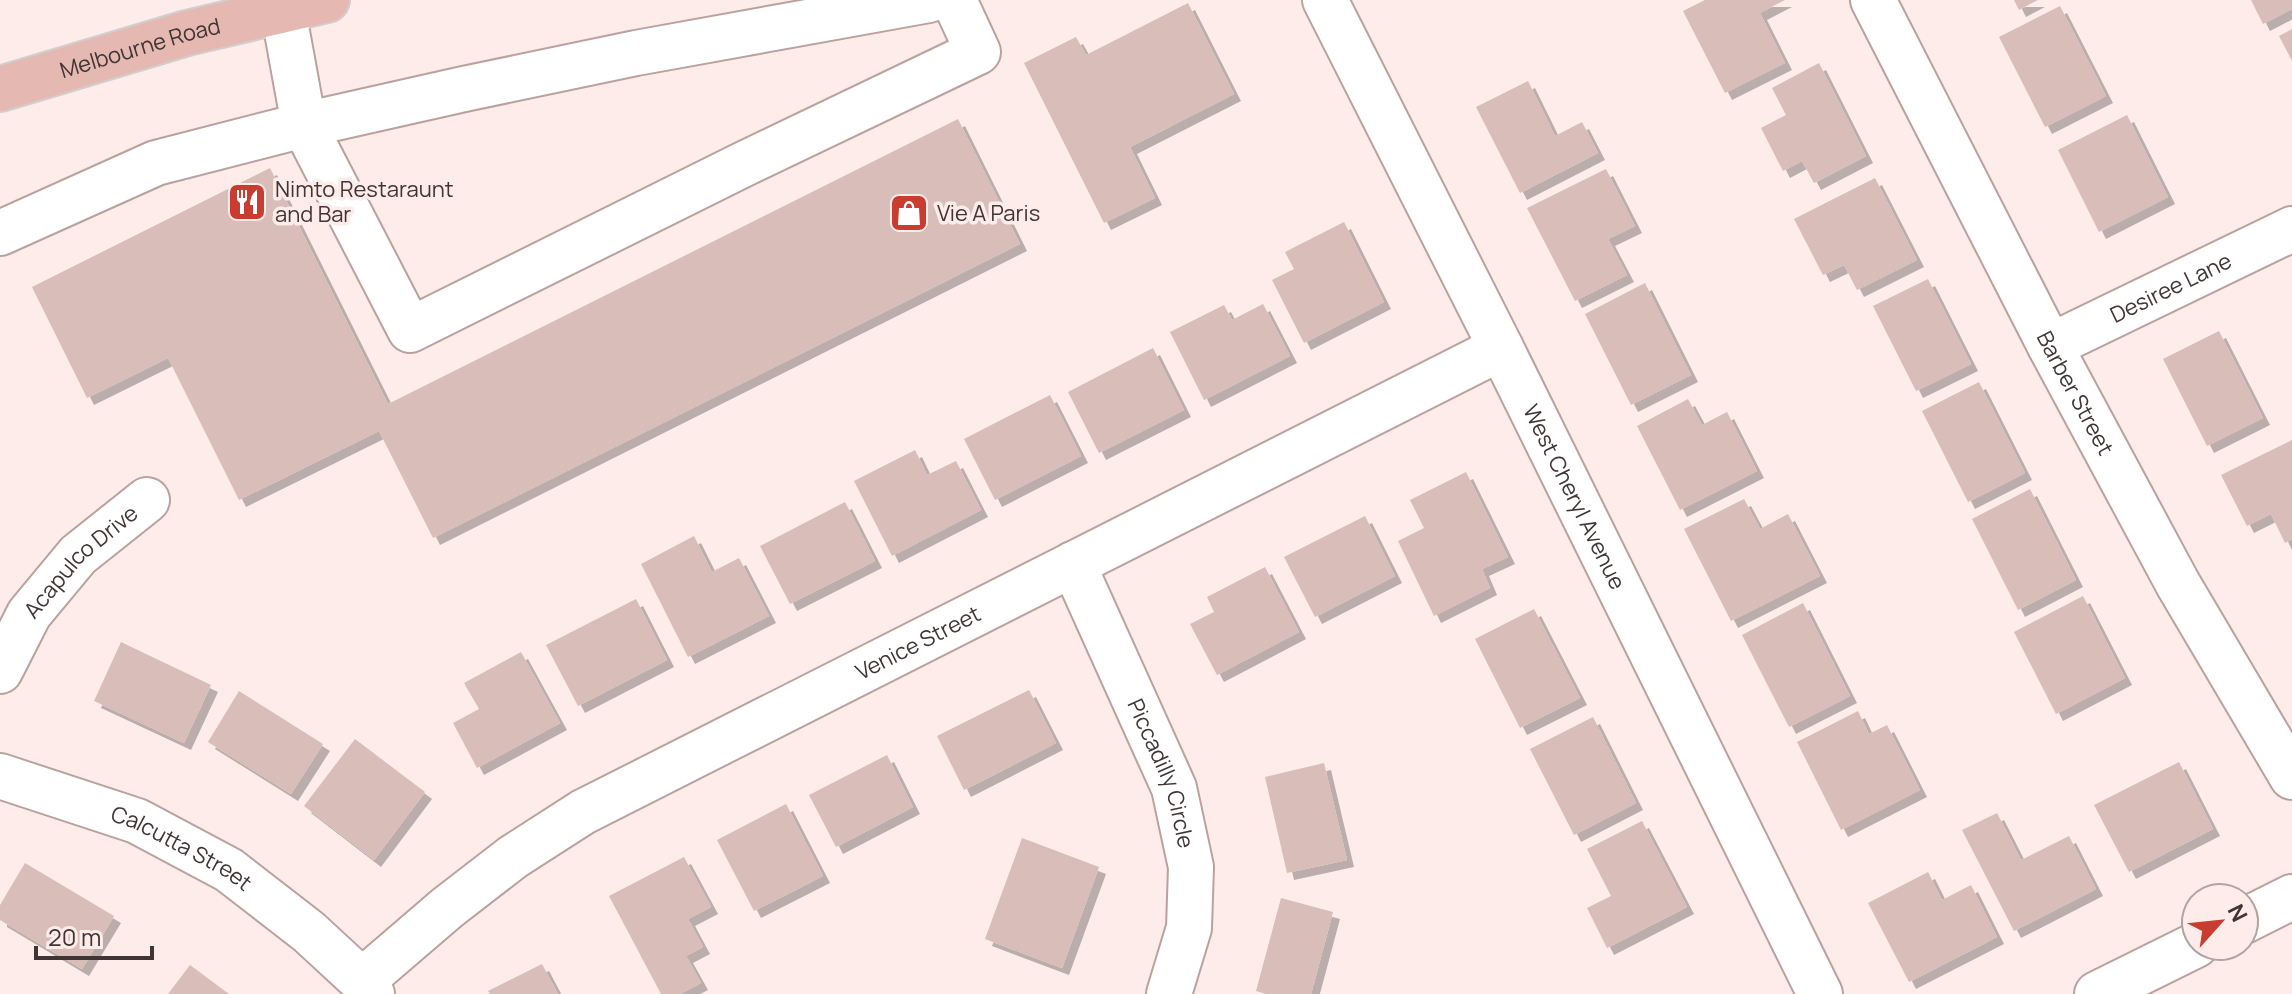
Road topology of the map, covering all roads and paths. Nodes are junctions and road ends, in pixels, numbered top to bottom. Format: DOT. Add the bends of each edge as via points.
graph roads {
  1 [pos="327,0"];
  2 [pos="929,0"];
  3 [pos="954,0"];
  4 [pos="1325,0"];
  5 [pos="1873,0"];
  6 [pos="283,10"];
  7 [pos="230,11"];
  8 [pos="0,89"];
  9 [pos="304,125"];
  10 [pos="2292,229"];
  11 [pos="0,233"];
  12 [pos="2050,346"];
  13 [pos="1501,348"];
  14 [pos="147,500"];
  15 [pos="1073,564"];
  16 [pos="0,671"];
  17 [pos="0,776"];
  18 [pos="2292,777"];
  19 [pos="2292,897"];
  20 [pos="2260,913"];
  21 [pos="2180,953"];
  22 [pos="367,988"];
  23 [pos="1169,994"];
  24 [pos="1820,994"];
  25 [pos="2097,994"];
  1 -- 6 [label="main road, Melbourne Road"];
  2 -- 9 [label="street" via="622,56"];
  3 -- 9 [label="street" via="978,52 410,330"];
  4 -- 13 [label="street, West Cheryl Avenue"];
  5 -- 12 [label="street, Barber Street"];
  6 -- 7 [label="main road, Melbourne Road"];
  6 -- 9 [label="street"];
  7 -- 8 [label="main road, Melbourne Road" via="187,33"];
  9 -- 11 [label="street" via="156,163"];
  10 -- 12 [label="street, Desiree Lane"];
  12 -- 18 [label="street, Barber Street" via="2178,584"];
  13 -- 15 [label="street, Venice Street"];
  13 -- 24 [label="street, West Cheryl Avenue"];
  14 -- 16 [label="street, Acapulco Drive" via="78,555 29,614"];
  15 -- 22 [label="street, Venice Street" via="583,812 447,908"];
  15 -- 23 [label="street, Piccadilly Circle" via="1174,788 1191,867 1189,928"];
  17 -- 22 [label="street, Calcutta Street" via="137,821 229,870 309,932"];
  19 -- 20 [label="street"];
  21 -- 25 [label="street"];
}
